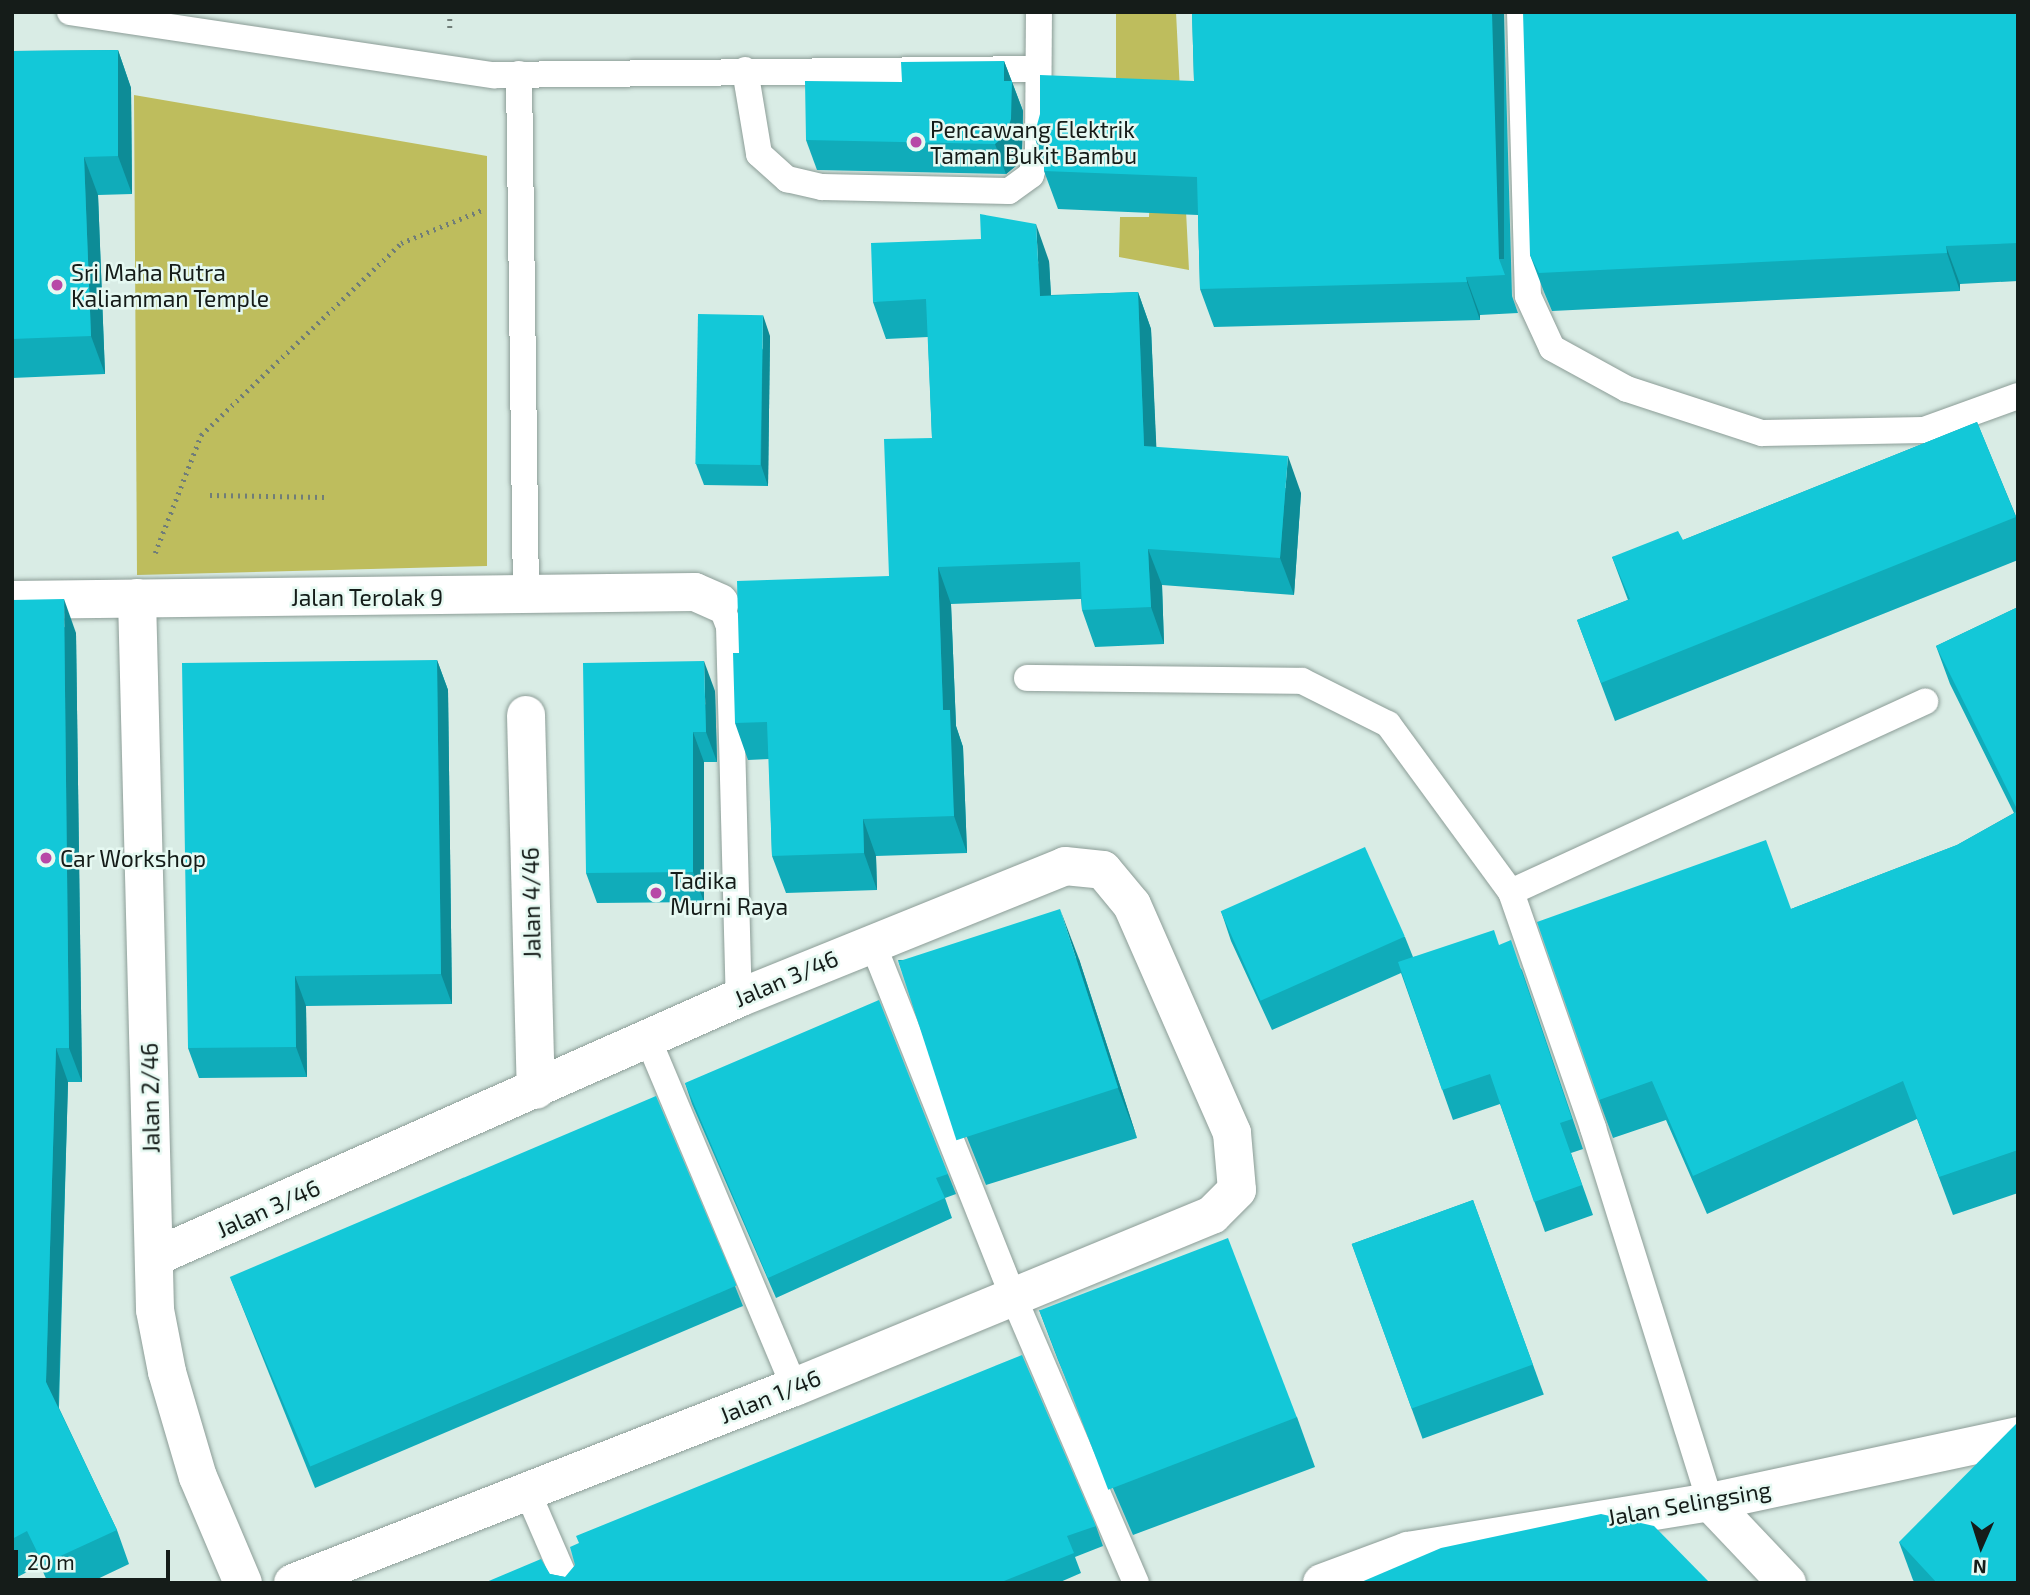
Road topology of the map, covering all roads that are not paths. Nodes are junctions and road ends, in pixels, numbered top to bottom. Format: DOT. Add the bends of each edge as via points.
graph roads {
  1 [pos="70,12"];
  2 [pos="1039,12"];
  3 [pos="1520,12"];
  4 [pos="1038,69"];
  5 [pos="745,70"];
  6 [pos="519,74"];
  7 [pos="2018,396"];
  8 [pos="526,597"];
  9 [pos="137,598"];
  10 [pos="12,600"];
  11 [pos="720,603"];
  12 [pos="1027,678"];
  13 [pos="1925,702"];
  14 [pos="526,715"];
  15 [pos="1511,892"];
  16 [pos="872,942"];
  17 [pos="739,998"];
  18 [pos="648,1039"];
  19 [pos="536,1090"];
  20 [pos="1237,1190"];
  21 [pos="155,1257"];
  22 [pos="1013,1296"];
  23 [pos="794,1387"];
  24 [pos="2018,1436"];
  25 [pos="528,1493"];
  26 [pos="1710,1502"];
  27 [pos="243,1583"];
  28 [pos="293,1583"];
  29 [pos="567,1583"];
  30 [pos="1136,1583"];
  31 [pos="1322,1583"];
  32 [pos="1787,1583"];
  1 -- 6 [label="lane" via="494,75"];
  2 -- 4 [label="lane"];
  3 -- 7 [label="lane" via="1528,296 1552,348 1627,389 1762,432 1924,430"];
  4 -- 5 [label="lane"];
  4 -- 5 [label="lane" via="1038,151 1031,175 1009,191 822,187 787,179 759,154"];
  5 -- 6 [label="lane"];
  6 -- 8 [label="lane"];
  8 -- 9 [label="street, Jalan Terolak 9"];
  8 -- 11 [label="street, Jalan Terolak 9" via="695,592"];
  9 -- 10 [label="street, Jalan Terolak 9"];
  9 -- 21 [label="street, Jalan 2/46"];
  11 -- 17 [label="lane" via="729,626"];
  12 -- 15 [label="lane" via="1302,681 1388,724"];
  13 -- 15 [label="lane"];
  14 -- 19 [label="street, Jalan 4/46"];
  15 -- 26 [label="lane" via="1593,1128"];
  16 -- 17 [label="street, Jalan 3/46"];
  16 -- 20 [label="street, Jalan 3/46" via="1065,866 1103,870 1132,905 1232,1133"];
  16 -- 22 [label="lane"];
  17 -- 18 [label="street, Jalan 3/46"];
  18 -- 19 [label="street, Jalan 3/46"];
  18 -- 23 [label="lane"];
  19 -- 21 [label="street, Jalan 3/46"];
  20 -- 22 [label="street, Jalan 1/46" via="1212,1215"];
  21 -- 27 [label="street, Jalan 2/46" via="155,1310 167,1372 198,1476"];
  22 -- 23 [label="street, Jalan 1/46"];
  22 -- 30 [label="lane"];
  23 -- 25 [label="street, Jalan 1/46"];
  24 -- 26 [label="street, Jalan Selingsing"];
  25 -- 28 [label="street, Jalan 1/46"];
  25 -- 29 [label="lane"];
  26 -- 31 [label="street, Jalan Selingsing" via="1408,1551"];
  26 -- 32 [label="street"];
}
